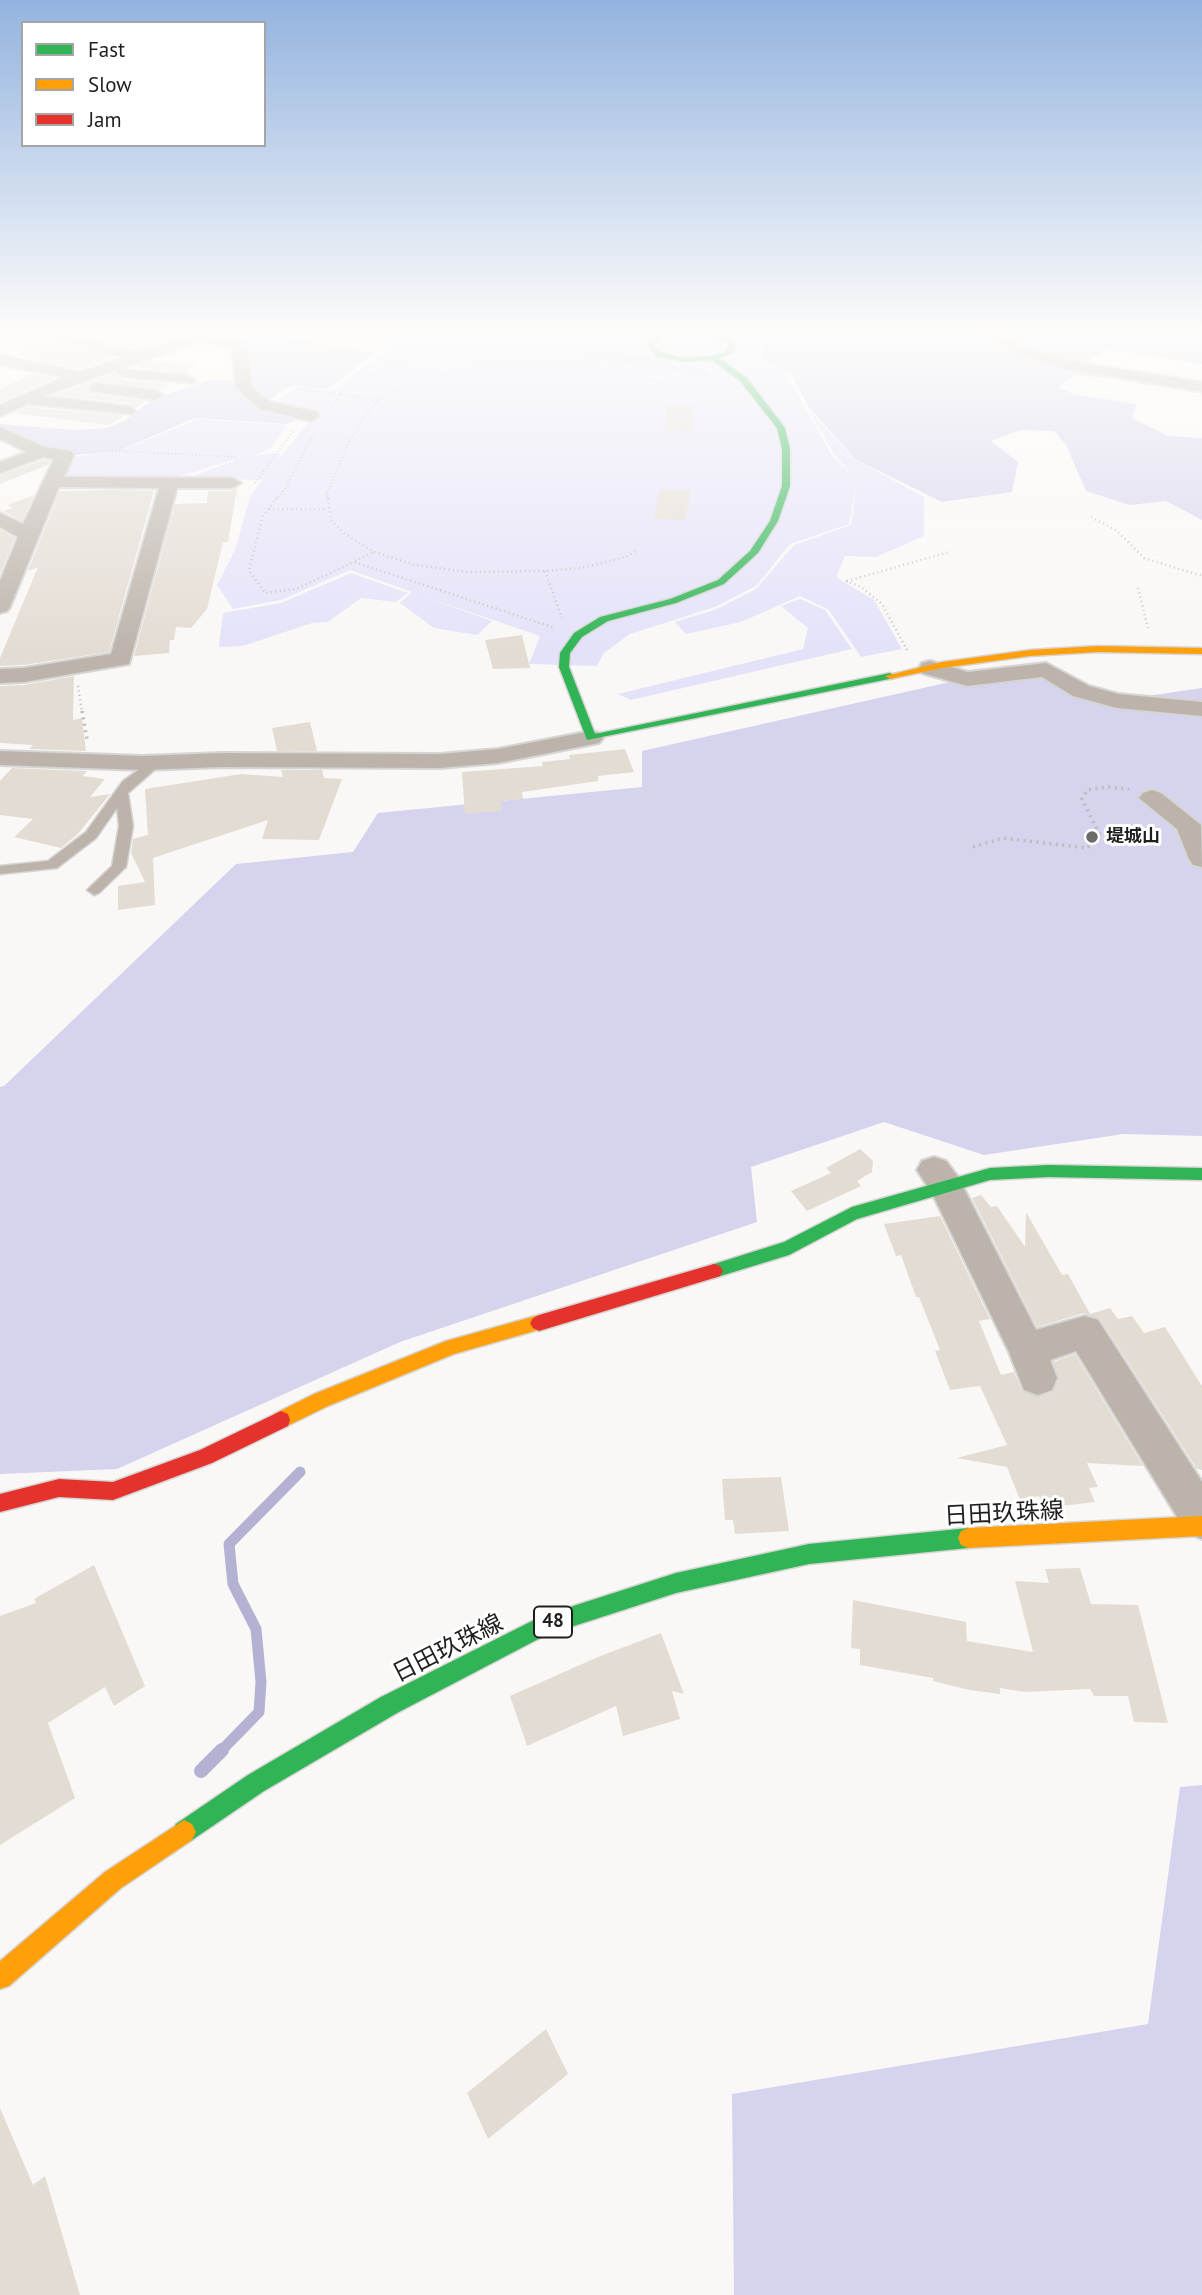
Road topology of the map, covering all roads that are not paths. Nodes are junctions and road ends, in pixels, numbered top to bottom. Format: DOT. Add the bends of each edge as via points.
graph roads {
  1 [pos="10,437"];
  2 [pos="783,437"];
  3 [pos="41,452"];
  4 [pos="0,468"];
  5 [pos="54,482"];
  6 [pos="169,483"];
  7 [pos="232,483"];
  8 [pos="0,519"];
  9 [pos="28,535"];
  10 [pos="0,607"];
  11 [pos="1202,651"];
  12 [pos="920,662"];
  13 [pos="0,676"];
  14 [pos="1202,709"];
  15 [pos="591,738"];
  16 [pos="0,758"];
  17 [pos="155,762"];
  18 [pos="122,793"];
  19 [pos="1152,798"];
  20 [pos="1202,859"];
  21 [pos="0,870"];
  22 [pos="94,891"];
  23 [pos="1202,1174"];
  24 [pos="940,1178"];
  25 [pos="0,1503"];
  26 [pos="1202,1519"];
  27 [pos="1202,1526"];
  28 [pos="0,1977"];
  1 -- 3 [label="street"];
  2 -- 15 [label="street" via="786,486 774,521 753,553 720,582 673,601 604,619 578,635 565,653 564,667"];
  3 -- 4 [label="street"];
  3 -- 5 [label="street" via="65,455"];
  5 -- 6 [label="street"];
  5 -- 9 [label="street"];
  6 -- 7 [label="street"];
  6 -- 13 [label="street" via="121,659"];
  8 -- 9 [label="street"];
  9 -- 10 [label="street"];
  11 -- 12 [label="street" via="1098,649"];
  12 -- 14 [label="street" via="967,679 1046,670 1081,691 1117,701"];
  12 -- 15 [label="street"];
  15 -- 17 [label="street" via="498,756 440,761"];
  16 -- 17 [label="street"];
  17 -- 18 [label="lane"];
  18 -- 21 [label="lane" via="91,835 52,865"];
  18 -- 22 [label="lane" via="126,826 119,867"];
  19 -- 20 [label="street" via="1188,825"];
  23 -- 24 [label="street" via="1048,1171"];
  24 -- 25 [label="street" via="852,1214 789,1248 452,1347 321,1400 205,1457 125,1487 113,1491 59,1488"];
  24 -- 26 [label="street" via="1032,1364 1085,1332"];
  27 -- 28 [label="street, 日田玖珠線 / 48" via="937,1540 809,1554 676,1583 542,1626 389,1705 256,1783 113,1880"];
}
